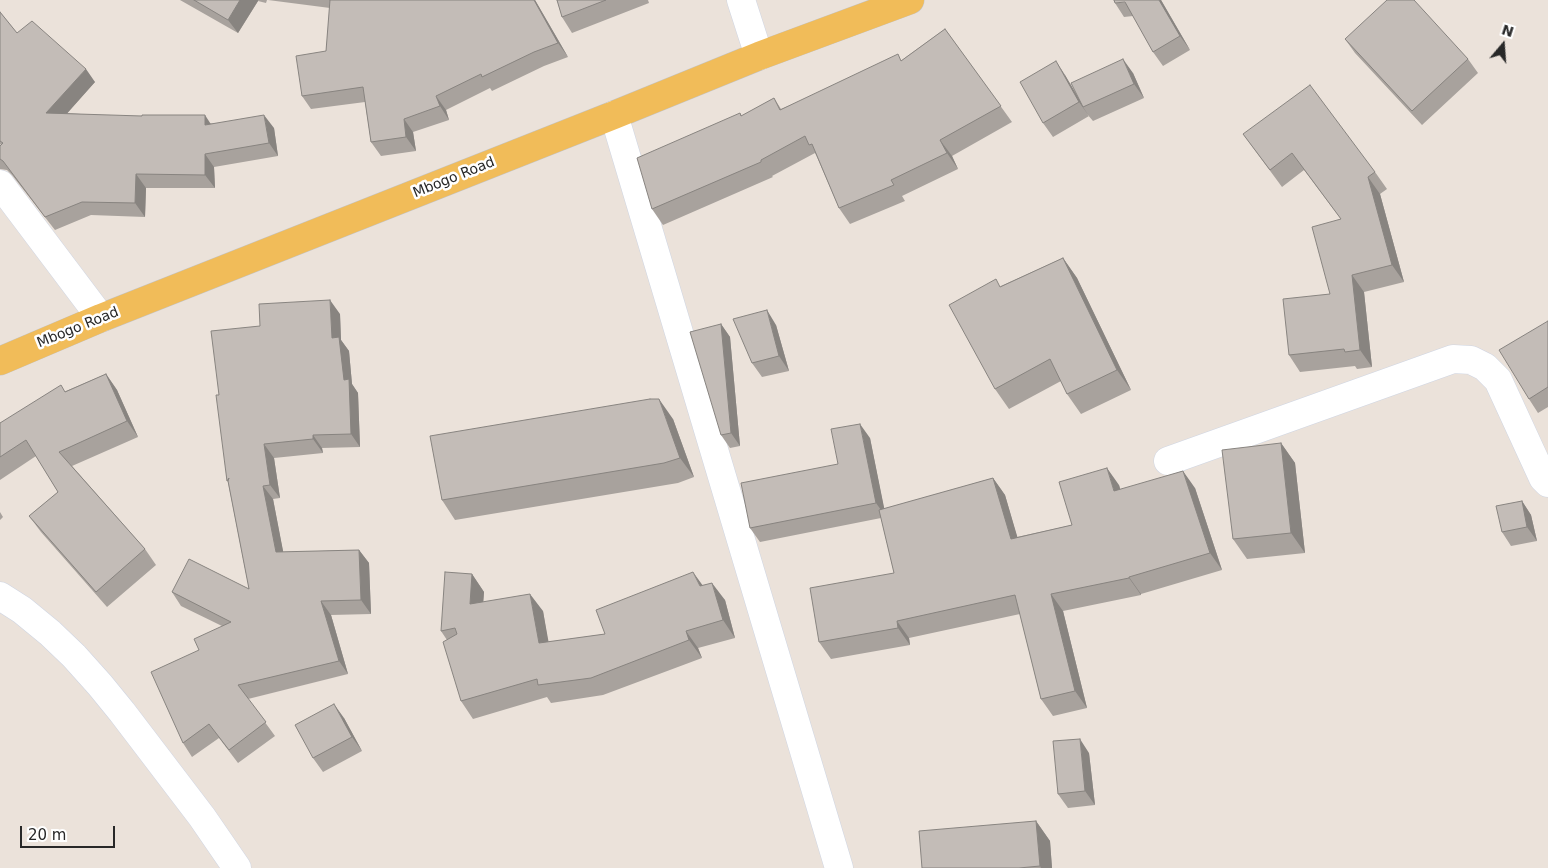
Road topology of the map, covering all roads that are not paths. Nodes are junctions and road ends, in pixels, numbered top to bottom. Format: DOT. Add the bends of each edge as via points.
graph roads {
  1 [pos="742,0"];
  2 [pos="910,0"];
  3 [pos="759,56"];
  4 [pos="614,115"];
  5 [pos="0,184"];
  6 [pos="101,318"];
  7 [pos="0,361"];
  8 [pos="1168,461"];
  9 [pos="1548,483"];
  10 [pos="0,596"];
  11 [pos="237,868"];
  12 [pos="839,868"];
  1 -- 3 [label="street"];
  2 -- 3 [label="main road, Mbogo Road"];
  3 -- 4 [label="main road, Mbogo Road"];
  4 -- 6 [label="main road, Mbogo Road"];
  4 -- 12 [label="street"];
  5 -- 6 [label="street"];
  6 -- 7 [label="main road, Mbogo Road"];
  8 -- 9 [label="street" via="1453,359 1471,360 1485,367 1498,380"];
  10 -- 11 [label="street" via="50,633 100,685 202,817"];
}
